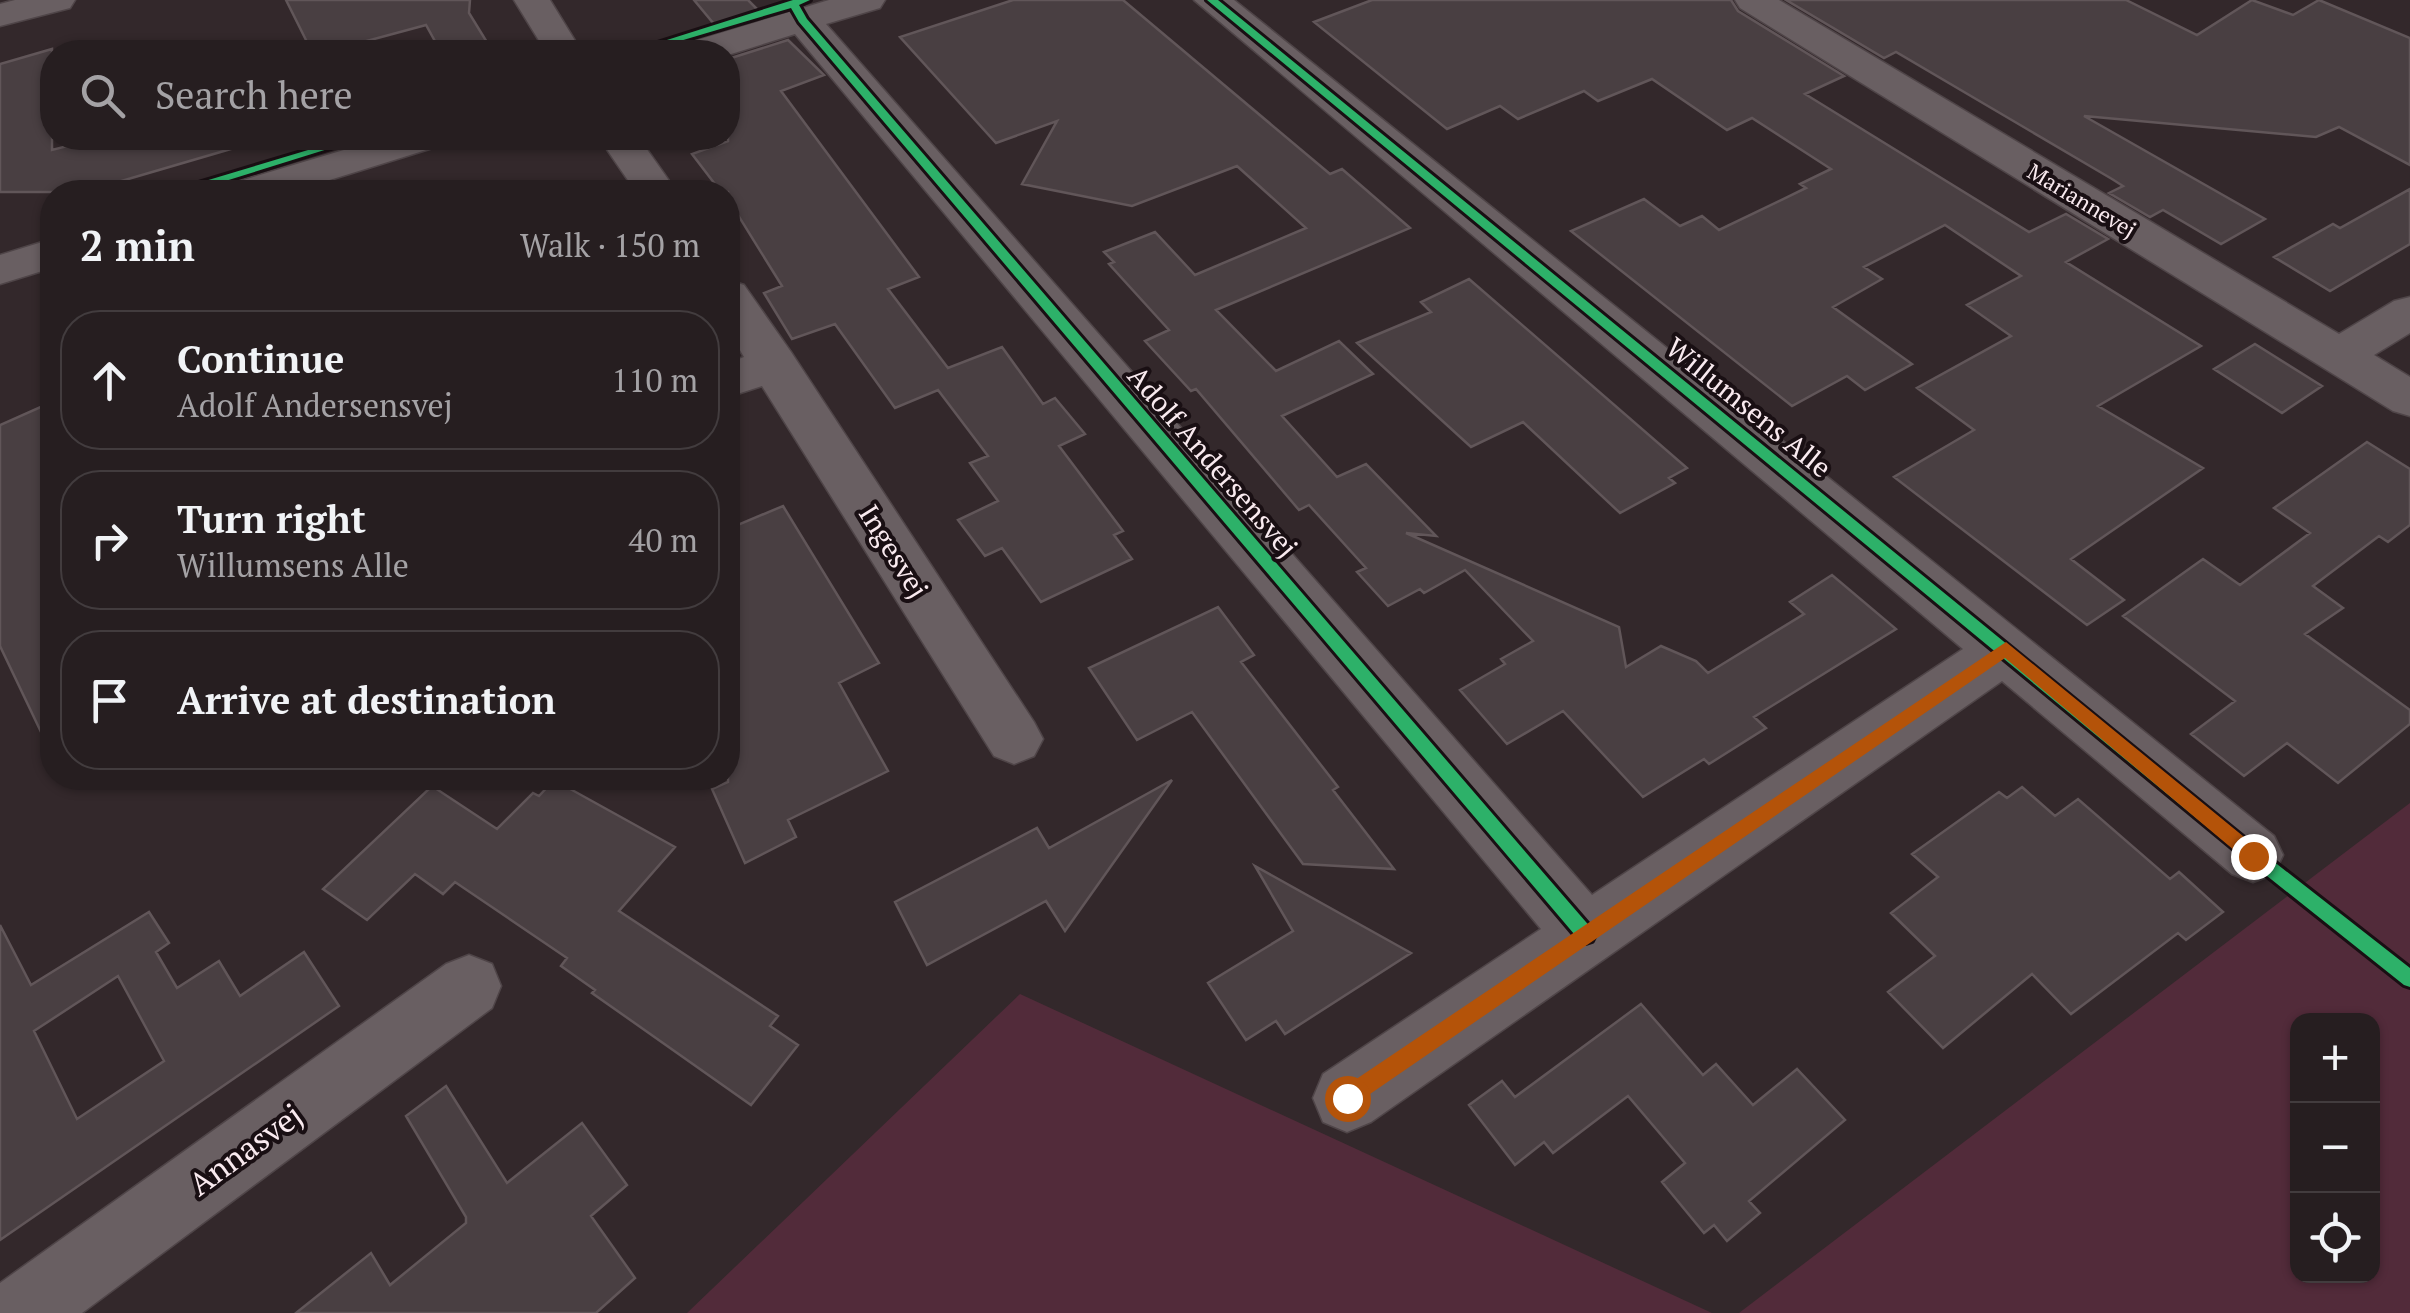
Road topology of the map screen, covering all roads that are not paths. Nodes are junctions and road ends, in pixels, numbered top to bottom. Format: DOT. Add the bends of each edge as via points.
graph roads {
  1 [pos="57,0"];
  2 [pos="532,0"];
  3 [pos="866,0"];
  4 [pos="1212,0"];
  5 [pos="1753,0"];
  6 [pos="0,15"];
  7 [pos="803,20"];
  8 [pos="557,40"];
  9 [pos="737,40"];
  10 [pos="385,150"];
  11 [pos="627,150"];
  12 [pos="287,180"];
  13 [pos="649,180"];
  14 [pos="40,257"];
  15 [pos="0,270"];
  16 [pos="740,312"];
  17 [pos="2410,312"];
  18 [pos="2338,356"];
  19 [pos="775,363"];
  20 [pos="740,377"];
  21 [pos="2410,399"];
  22 [pos="2006,649"];
  23 [pos="1014,739"];
  24 [pos="2253,856"];
  25 [pos="1586,935"];
  26 [pos="469,986"];
  27 [pos="1347,1098"];
  28 [pos="21,1313"];
  1 -- 6 [label="street"];
  2 -- 8 [label="street"];
  3 -- 7 [label="street"];
  4 -- 22 [label="street, Willumsens Alle"];
  5 -- 18 [label="street, Mariannevej"];
  7 -- 9 [label="street"];
  7 -- 25 [label="street, Adolf Andersensvej"];
  10 -- 12 [label="street"];
  11 -- 13 [label="street"];
  14 -- 15 [label="street"];
  16 -- 19 [label="street, Ingesvej"];
  17 -- 18 [label="street"];
  18 -- 21 [label="street, Mariannevej"];
  19 -- 20 [label="street"];
  19 -- 23 [label="street, Ingesvej"];
  22 -- 24 [label="street, Willumsens Alle"];
  22 -- 25 [label="street"];
  25 -- 27 [label="street"];
  26 -- 28 [label="street, Annasvej"];
}
